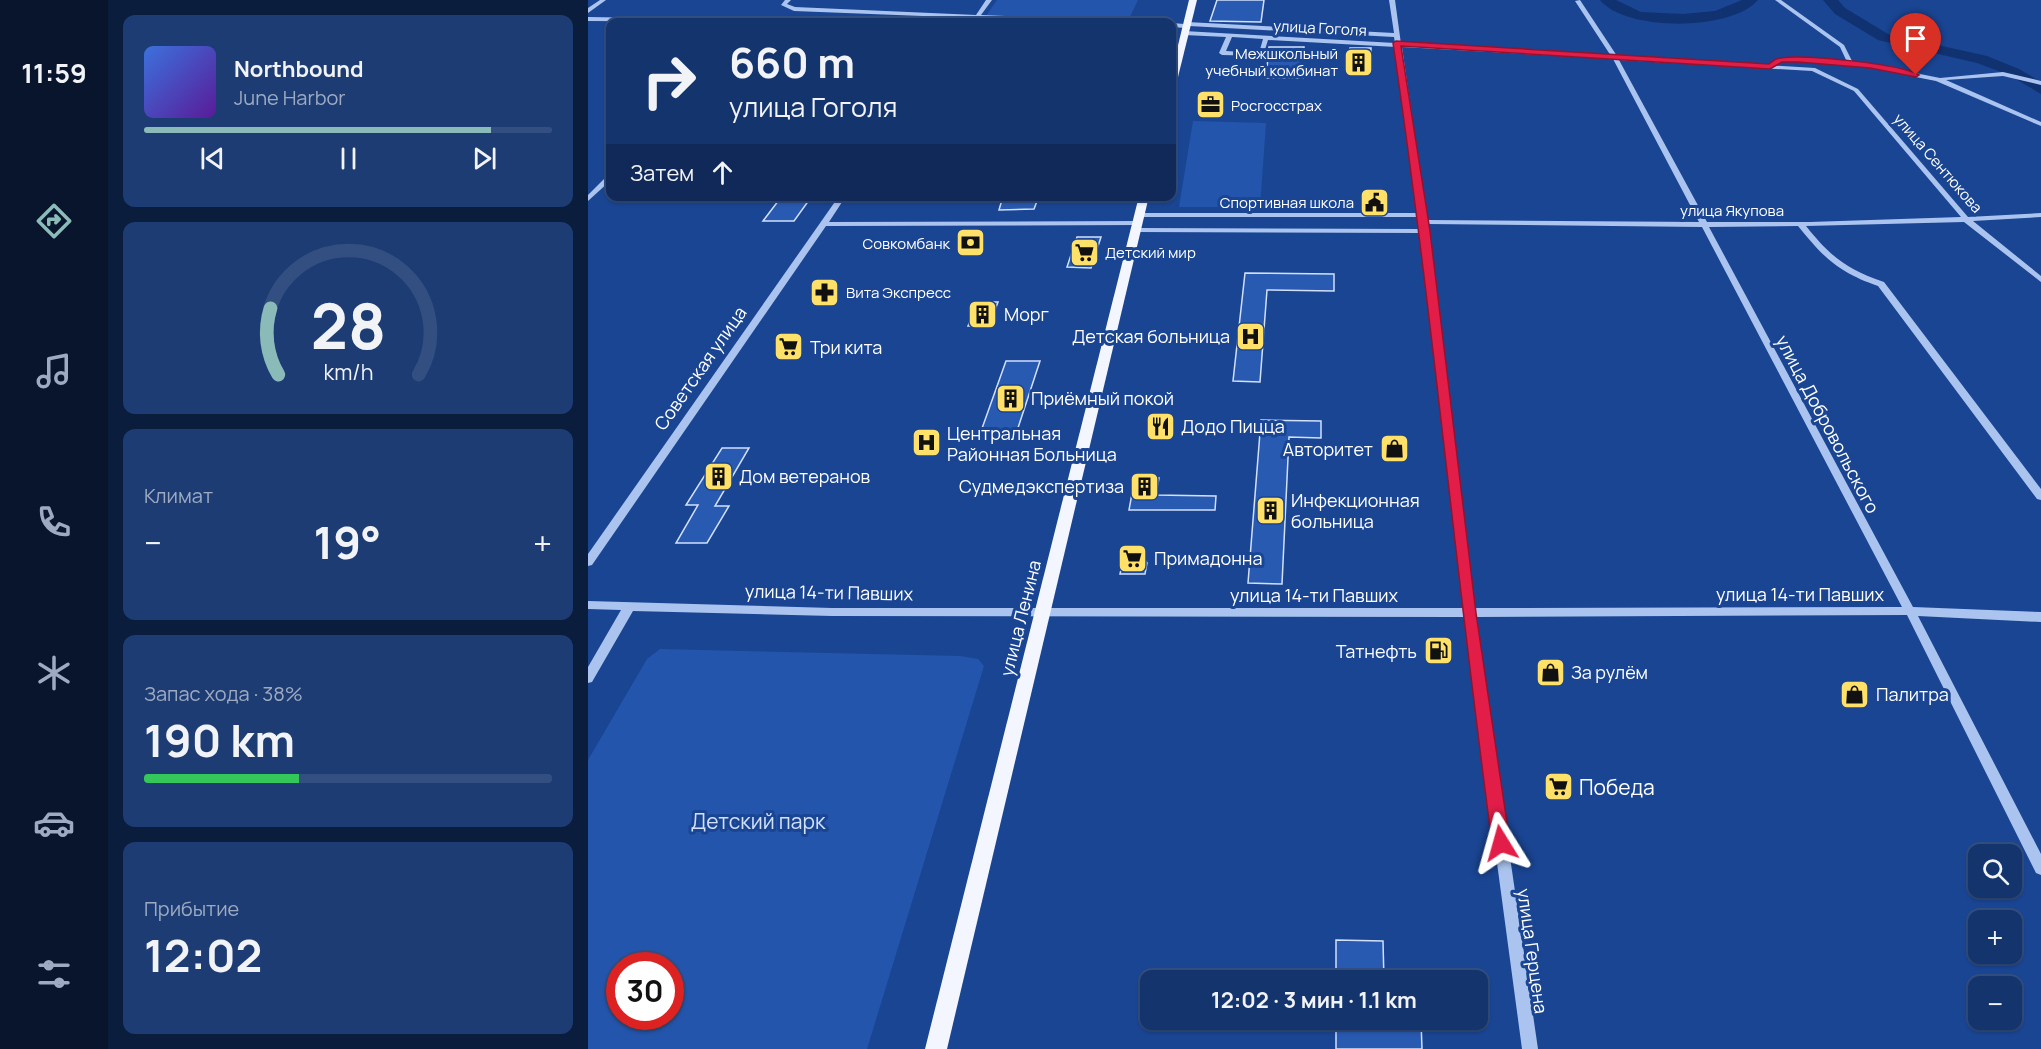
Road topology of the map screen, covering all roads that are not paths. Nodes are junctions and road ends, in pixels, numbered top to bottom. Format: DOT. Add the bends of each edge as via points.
graph roads {
  1 [pos="603,0"];
  2 [pos="788,0"];
  3 [pos="989,0"];
  4 [pos="1193,0"];
  5 [pos="1392,0"];
  6 [pos="1778,0"];
  7 [pos="1578,1"];
  8 [pos="794,9"];
  9 [pos="589,10"];
  10 [pos="784,18"];
  11 [pos="942,18"];
  12 [pos="976,18"];
  13 [pos="588,19"];
  14 [pos="606,19"];
  15 [pos="1176,26"];
  16 [pos="1186,28"];
  17 [pos="1230,35"];
  18 [pos="1266,37"];
  19 [pos="1396,39"];
  20 [pos="1615,57"];
  21 [pos="1851,64"];
  22 [pos="1770,66"];
  23 [pos="1176,69"];
  24 [pos="1813,69"];
  25 [pos="1938,79"];
  26 [pos="2041,83"];
  27 [pos="2041,124"];
  28 [pos="606,182"];
  29 [pos="588,199"];
  30 [pos="839,201"];
  31 [pos="1143,201"];
  32 [pos="2041,215"];
  33 [pos="1967,220"];
  34 [pos="1137,223"];
  35 [pos="1424,223"];
  36 [pos="822,224"];
  37 [pos="1702,224"];
  38 [pos="1799,224"];
  39 [pos="2041,280"];
  40 [pos="2041,496"];
  41 [pos="588,562"];
  42 [pos="588,605"];
  43 [pos="629,607"];
  44 [pos="1044,611"];
  45 [pos="1910,611"];
  46 [pos="1469,613"];
  47 [pos="2041,617"];
  48 [pos="588,678"];
  49 [pos="2041,868"];
  50 [pos="936,1049"];
  51 [pos="1530,1049"];
  1 -- 9 [label="street"];
  2 -- 8 [label="street" via="783,4"];
  3 -- 12 [label="street"];
  4 -- 16 [label="main road"];
  5 -- 19 [label="street, улица Герцена"];
  6 -- 21 [label="street" via="1842,46"];
  7 -- 20 [label="street, улица Добровольского"];
  8 -- 10 [label="street"];
  8 -- 11 [label="street"];
  13 -- 14 [label="street"];
  15 -- 16 [label="street, улица Гоголя"];
  16 -- 17 [label="street, улица Гоголя"];
  16 -- 19 [label="street, улица Гоголя"];
  16 -- 23 [label="main road"];
  17 -- 18 [label="street, улица Гоголя"];
  17 -- 18 [label="street" via="1222,52 1261,54"];
  18 -- 19 [label="street, улица Гоголя"];
  19 -- 20 [label="street, улица Гоголя"];
  19 -- 35 [label="street, улица Герцена"];
  20 -- 22 [label="street, улица Гоголя"];
  20 -- 37 [label="street, улица Добровольского"];
  21 -- 22 [label="street" via="1780,60"];
  21 -- 25 [label="street"];
  22 -- 24 [label="street, улица Гоголя"];
  24 -- 33 [label="street, улица Сентюкова" via="1856,90"];
  25 -- 26 [label="street" via="2003,74"];
  25 -- 27 [label="street"];
  28 -- 29 [label="street"];
  30 -- 36 [label="street, Советская улица"];
  31 -- 34 [label="main road, улица Ленина"];
  32 -- 33 [label="street, улица Якупова"];
  33 -- 38 [label="street, улица Якупова"];
  33 -- 39 [label="street, улица Сентюкова"];
  34 -- 35 [label="street"];
  34 -- 35 [label="street"];
  34 -- 36 [label="street"];
  34 -- 44 [label="main road, улица Ленина"];
  35 -- 37 [label="street, улица Якупова"];
  35 -- 46 [label="street, улица Герцена"];
  36 -- 41 [label="street, Советская улица"];
  37 -- 38 [label="street, улица Якупова"];
  37 -- 45 [label="street, улица Добровольского"];
  38 -- 40 [label="street" via="1829,259 1850,274 1881,284"];
  42 -- 43 [label="street, улица 14-ти Павших"];
  43 -- 44 [label="street, улица 14-ти Павших" via="832,612"];
  43 -- 48 [label="street"];
  44 -- 46 [label="street, улица 14-ти Павших"];
  44 -- 50 [label="main road, улица Ленина"];
  45 -- 46 [label="street, улица 14-ти Павших"];
  45 -- 47 [label="street, улица 14-ти Павших"];
  45 -- 49 [label="street, улица Добровольского"];
  46 -- 51 [label="street, улица Герцена"];
}
